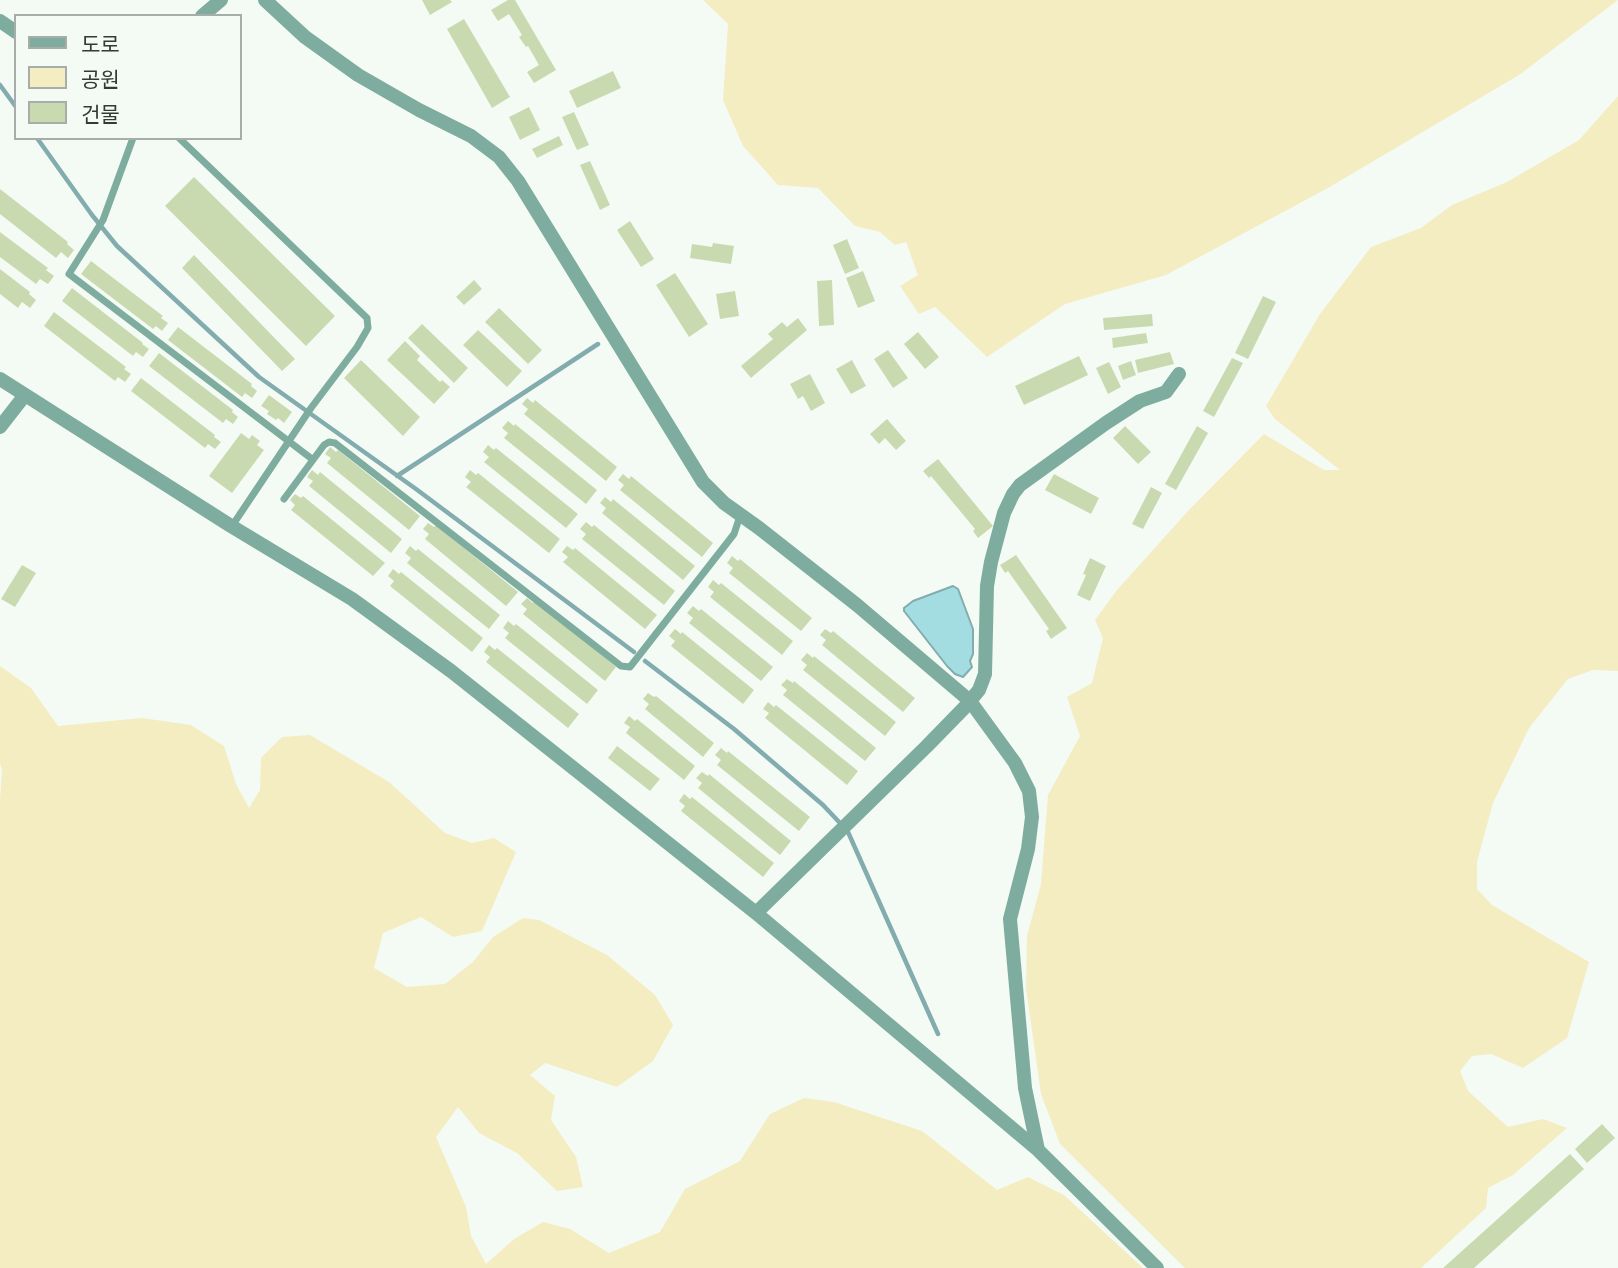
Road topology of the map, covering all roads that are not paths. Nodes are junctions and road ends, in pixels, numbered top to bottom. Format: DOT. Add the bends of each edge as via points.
graph roads {
  1 [pos="221,0"];
  2 [pos="265,0"];
  3 [pos="204,14"];
  4 [pos="132,140"];
  5 [pos="181,140"];
  6 [pos="1179,374"];
  7 [pos="0,379"];
  8 [pos="25,395"];
  9 [pos="0,427"];
  10 [pos="288,442"];
  11 [pos="312,459"];
  12 [pos="284,499"];
  13 [pos="740,516"];
  14 [pos="232,526"];
  15 [pos="970,701"];
  16 [pos="756,913"];
  17 [pos="1038,1150"];
  18 [pos="1157,1268"];
  1 -- 3 [label="street"];
  2 -- 13 [label="street" via="358,75 471,136 499,157 703,482"];
  4 -- 10 [label="lane" via="99,229 69,274"];
  5 -- 10 [label="lane" via="367,318 368,328 357,348"];
  6 -- 15 [label="street" via="1166,391 1106,423 1013,494 987,586 985,674"];
  7 -- 8 [label="street"];
  8 -- 9 [label="street"];
  8 -- 14 [label="street"];
  10 -- 11 [label="lane"];
  10 -- 14 [label="lane"];
  11 -- 12 [label="lane"];
  11 -- 13 [label="lane" via="324,444 335,443 621,666 630,667 734,534"];
  13 -- 15 [label="street" via="857,605"];
  14 -- 16 [label="street" via="400,632"];
  15 -- 16 [label="street"];
  15 -- 17 [label="street" via="1015,763 1029,791 1028,849 1010,919 1025,1088"];
  16 -- 17 [label="street"];
  17 -- 18 [label="street"];
}
